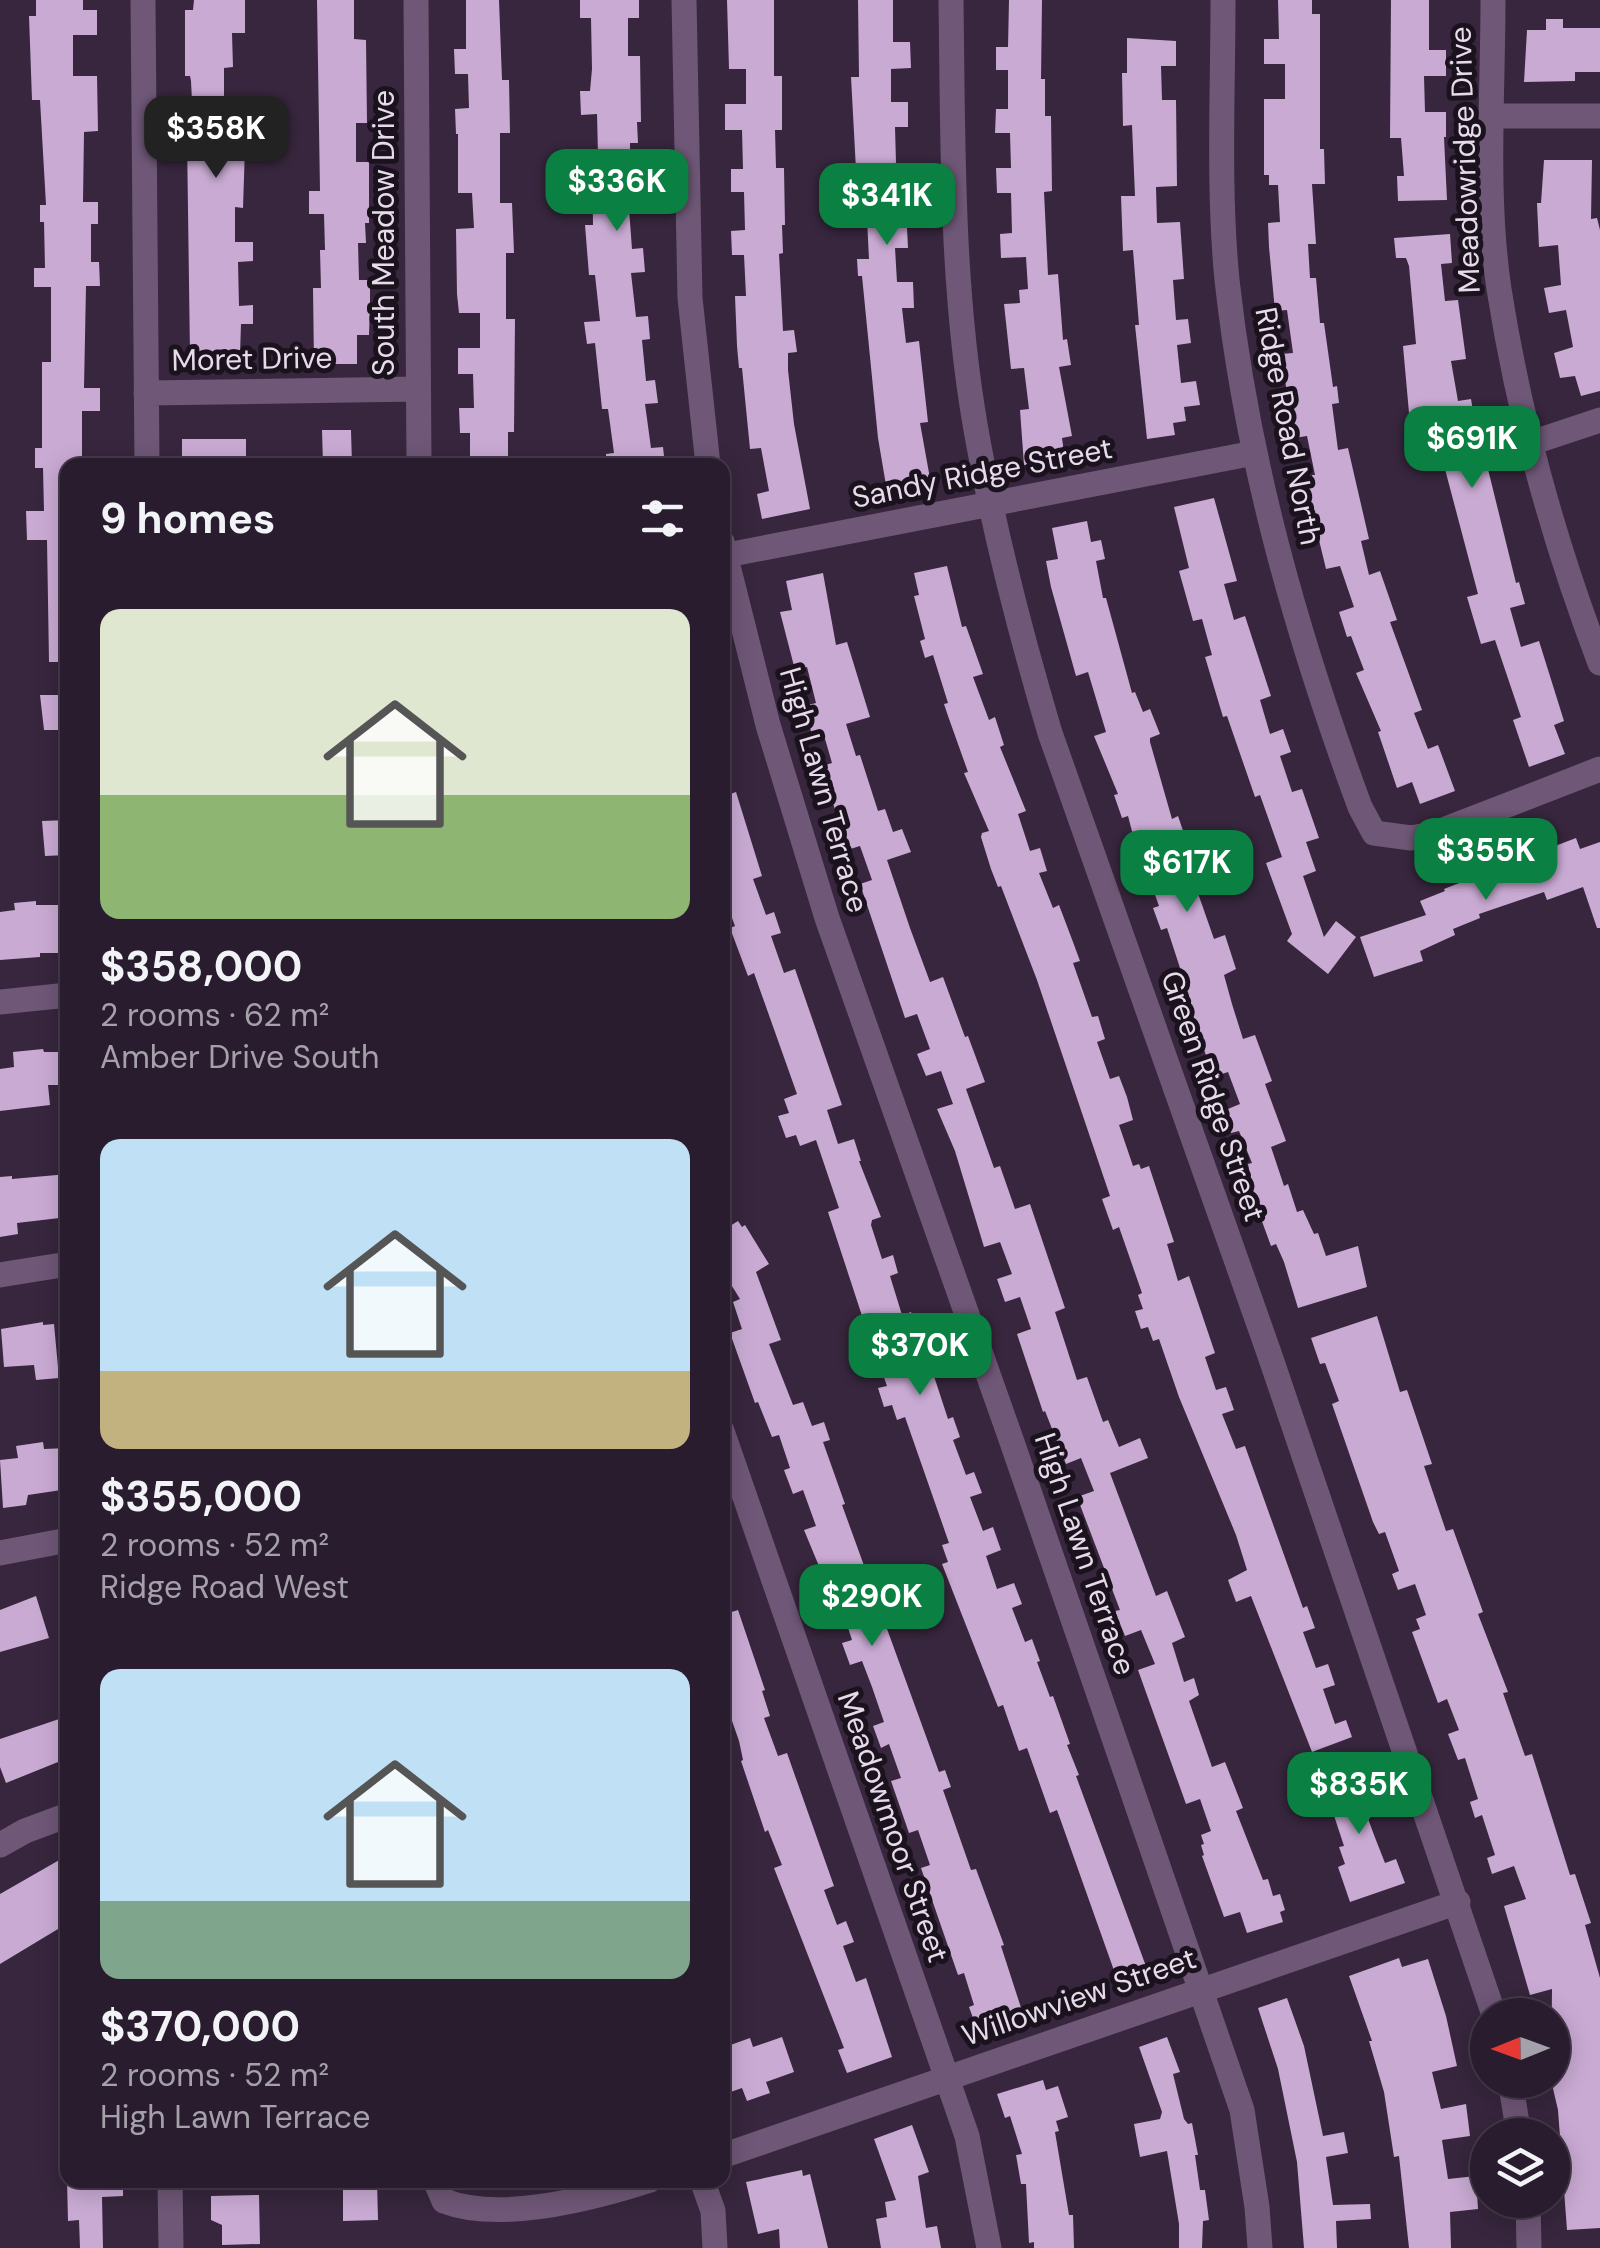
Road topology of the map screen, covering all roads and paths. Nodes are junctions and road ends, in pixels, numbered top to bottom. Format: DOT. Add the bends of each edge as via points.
graph roads {
  1 [pos="143,0"];
  2 [pos="416,0"];
  3 [pos="684,0"];
  4 [pos="951,0"];
  5 [pos="1223,0"];
  6 [pos="1493,0"];
  7 [pos="1492,116"];
  8 [pos="1600,116"];
  9 [pos="418,390"];
  10 [pos="146,393"];
  11 [pos="1600,420"];
  12 [pos="1530,444"];
  13 [pos="1254,454"];
  14 [pos="147,458"];
  15 [pos="419,458"];
  16 [pos="707,458"];
  17 [pos="992,504"];
  18 [pos="730,550"];
  19 [pos="730,575"];
  20 [pos="1600,663"];
  21 [pos="1600,769"];
  22 [pos="60,996"];
  23 [pos="0,1002"];
  24 [pos="60,1265"];
  25 [pos="0,1275"];
  26 [pos="730,1454"];
  27 [pos="60,1542"];
  28 [pos="0,1553"];
  29 [pos="60,1818"];
  30 [pos="0,1846"];
  31 [pos="1458,1902"];
  32 [pos="1202,1989"];
  33 [pos="1489,1998"];
  34 [pos="946,2078"];
  35 [pos="730,2153"];
  36 [pos="170,2188"];
  37 [pos="438,2188"];
  38 [pos="616,2188"];
  39 [pos="705,2188"];
  40 [pos="1528,2218"];
  41 [pos="171,2248"];
  42 [pos="716,2248"];
  43 [pos="989,2248"];
  44 [pos="1260,2248"];
  45 [pos="1529,2248"];
  1 -- 10 [label="street"];
  2 -- 9 [label="street, South Meadow Drive"];
  3 -- 16 [label="street" via="690,298"];
  4 -- 17 [label="street, Green Ridge Street" via="956,246 975,423"];
  5 -- 13 [label="street, Ridge Road North" via="1227,277"];
  6 -- 7 [label="street, Meadowridge Drive"];
  7 -- 8 [label="street"];
  7 -- 12 [label="street, Meadowridge Drive" via="1499,287"];
  9 -- 10 [label="street, Moret Drive"];
  9 -- 15 [label="street, South Meadow Drive"];
  10 -- 14 [label="street"];
  11 -- 12 [label="street"];
  12 -- 20 [label="street, Meadowridge Drive"];
  13 -- 17 [label="street, Sandy Ridge Street"];
  13 -- 21 [label="street, Ridge Road North" via="1291,607 1374,833 1433,834"];
  17 -- 18 [label="street, Sandy Ridge Street"];
  17 -- 31 [label="street, Green Ridge Street" via="1050,733"];
  19 -- 32 [label="street, High Lawn Terrace" via="826,918"];
  22 -- 23 [label="street"];
  24 -- 25 [label="street"];
  26 -- 34 [label="street, Meadowmoor Street"];
  27 -- 28 [label="street"];
  29 -- 30 [label="street"];
  31 -- 32 [label="street, Willowview Street"];
  31 -- 33 [label="street, Green Ridge Street"];
  32 -- 34 [label="street, Willowview Street"];
  32 -- 44 [label="street, High Lawn Terrace" via="1242,2110"];
  34 -- 35 [label="street, Willowview Street"];
  34 -- 43 [label="street, Meadowmoor Street" via="967,2136"];
  36 -- 41 [label="street"];
  37 -- 38 [label="street" via="444,2200 481,2209 538,2206"];
  39 -- 42 [label="street"];
  40 -- 45 [label="street"];
}
